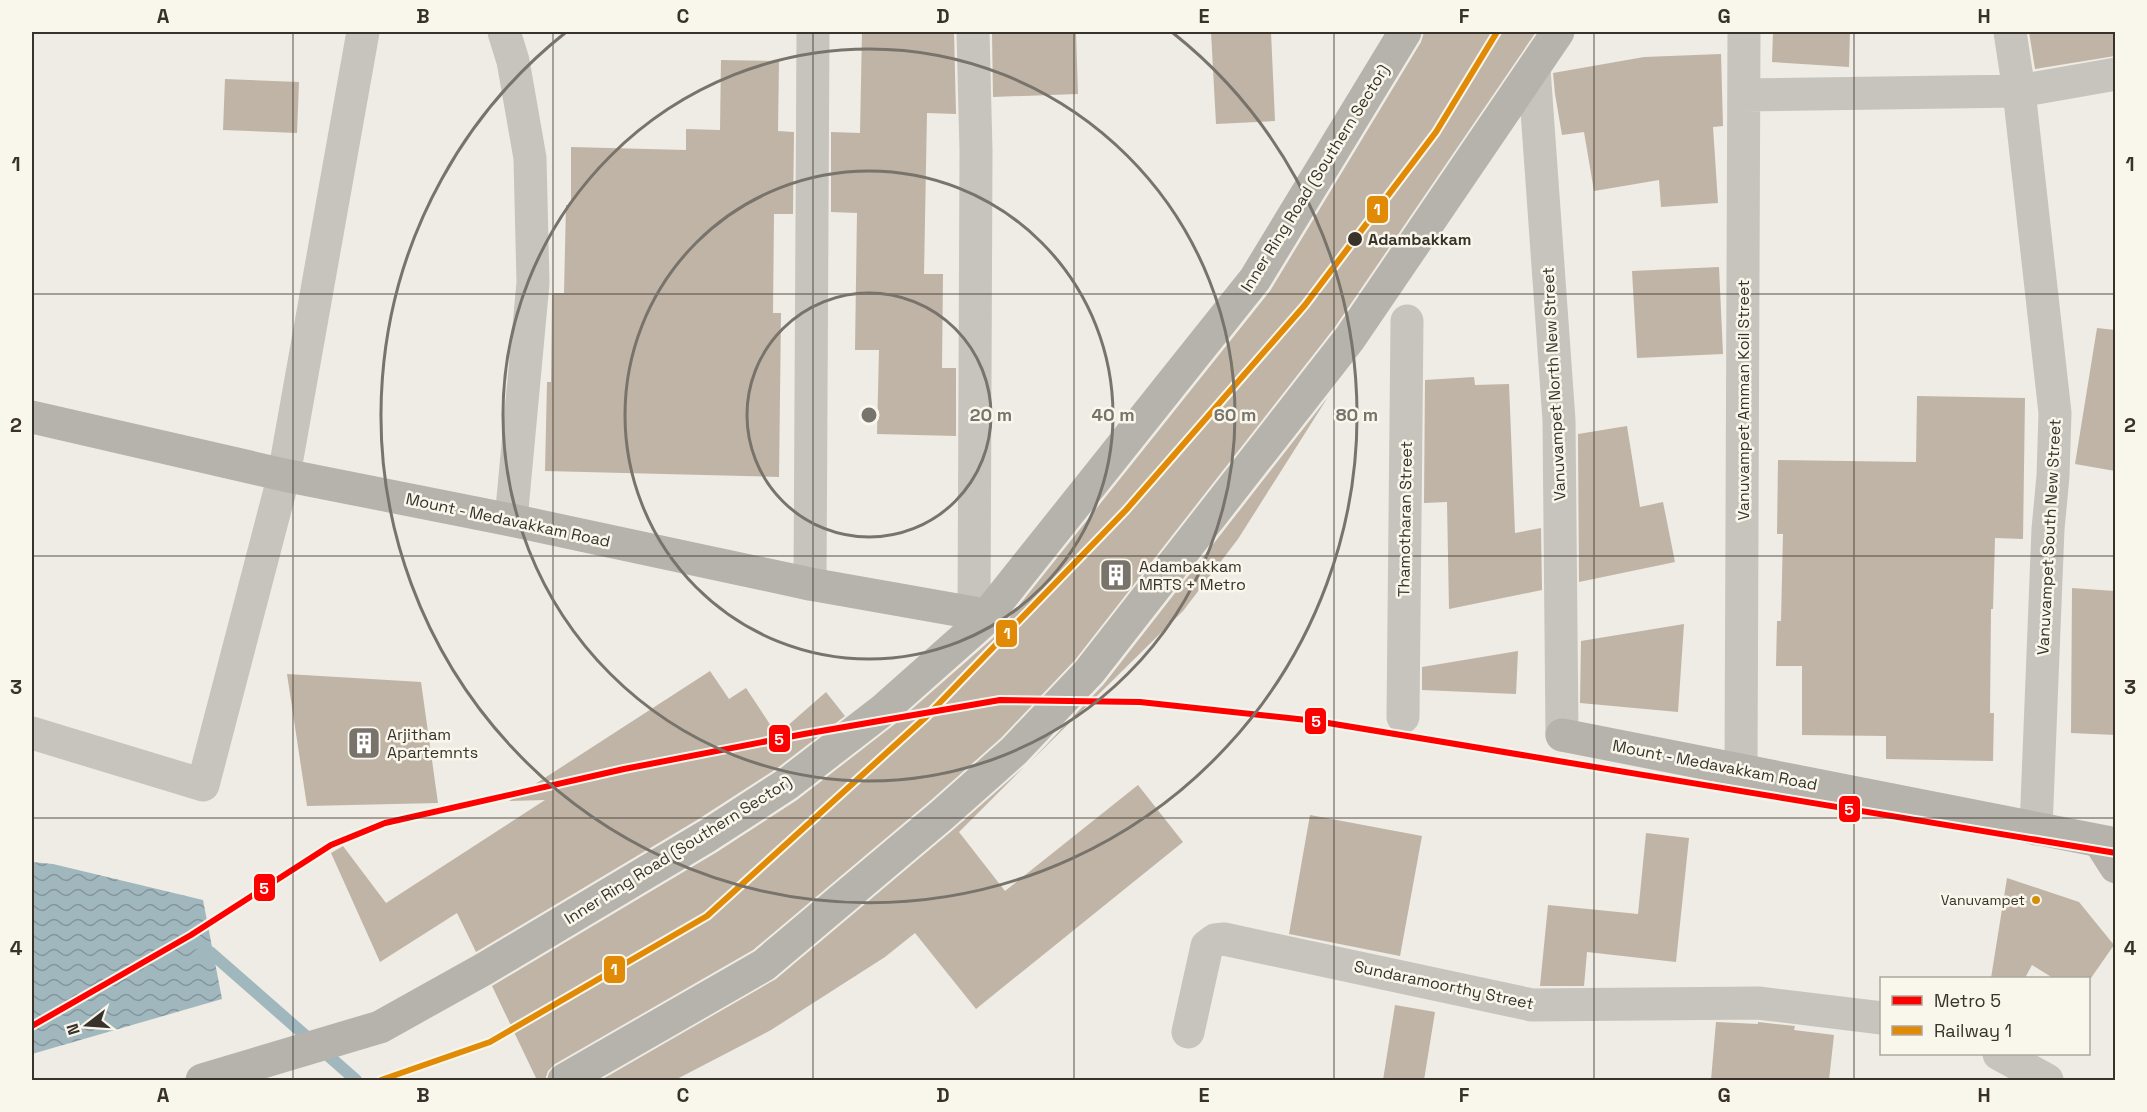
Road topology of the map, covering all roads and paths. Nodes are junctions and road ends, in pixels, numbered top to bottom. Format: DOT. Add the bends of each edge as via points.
graph roads {
  1 [pos="363,32"];
  2 [pos="504,32"];
  3 [pos="813,32"];
  4 [pos="973,32"];
  5 [pos="1382,32"];
  6 [pos="1406,32"];
  7 [pos="1558,32"];
  8 [pos="1744,32"];
  9 [pos="2010,32"];
  10 [pos="1385,66"];
  11 [pos="1534,69"];
  12 [pos="2115,74"];
  13 [pos="2019,91"];
  14 [pos="1744,95"];
  15 [pos="1407,321"];
  16 [pos="32,417"];
  17 [pos="284,475"];
  18 [pos="510,520"];
  19 [pos="810,584"];
  20 [pos="977,619"];
  21 [pos="1403,717"];
  22 [pos="32,733"];
  23 [pos="1562,735"];
  24 [pos="1741,769"];
  25 [pos="2036,829"];
  26 [pos="2110,851"];
  27 [pos="1880,1018"];
  28 [pos="1188,1032"];
  29 [pos="2003,1055"];
  30 [pos="202,1080"];
  31 [pos="564,1080"];
  32 [pos="2047,1080"];
  1 -- 17 [label="street"];
  2 -- 18 [label="street" via="530,158 532,249"];
  3 -- 19 [label="street"];
  4 -- 20 [label="street"];
  5 -- 10 [label="street"];
  6 -- 10 [label="main road, Inner Ring Road (Southern Sector)"];
  7 -- 11 [label="main road"];
  8 -- 14 [label="street, Vanuvampet Amman Koil Street"];
  9 -- 13 [label="street, Vanuvampet South New Street"];
  10 -- 20 [label="main road, Inner Ring Road (Southern Sector)" via="1255,279"];
  11 -- 23 [label="street, Vanuvampet North New Street" via="1559,420"];
  11 -- 31 [label="main road" via="1350,338 1089,672 1021,743 764,965"];
  12 -- 13 [label="street"];
  13 -- 14 [label="street"];
  13 -- 25 [label="street, Vanuvampet South New Street" via="2055,413"];
  14 -- 24 [label="street, Vanuvampet Amman Koil Street"];
  15 -- 21 [label="street, Thamotharan Street"];
  16 -- 17 [label="main road, Mount - Medavakkam Road"];
  17 -- 18 [label="main road, Mount - Medavakkam Road"];
  17 -- 22 [label="street" via="203,785"];
  18 -- 19 [label="main road, Mount - Medavakkam Road"];
  19 -- 20 [label="main road, Mount - Medavakkam Road"];
  20 -- 30 [label="main road, Inner Ring Road (Southern Sector)" via="883,710 787,784 484,969 380,1027"];
  23 -- 24 [label="main road, Mount - Medavakkam Road"];
  24 -- 25 [label="main road, Mount - Medavakkam Road"];
  25 -- 26 [label="main road, Mount - Medavakkam Road"];
  27 -- 28 [label="street, Sundaramoorthy Street" via="1758,1003 1532,1005 1224,939 1207,946"];
  29 -- 32 [label="street"];
}
